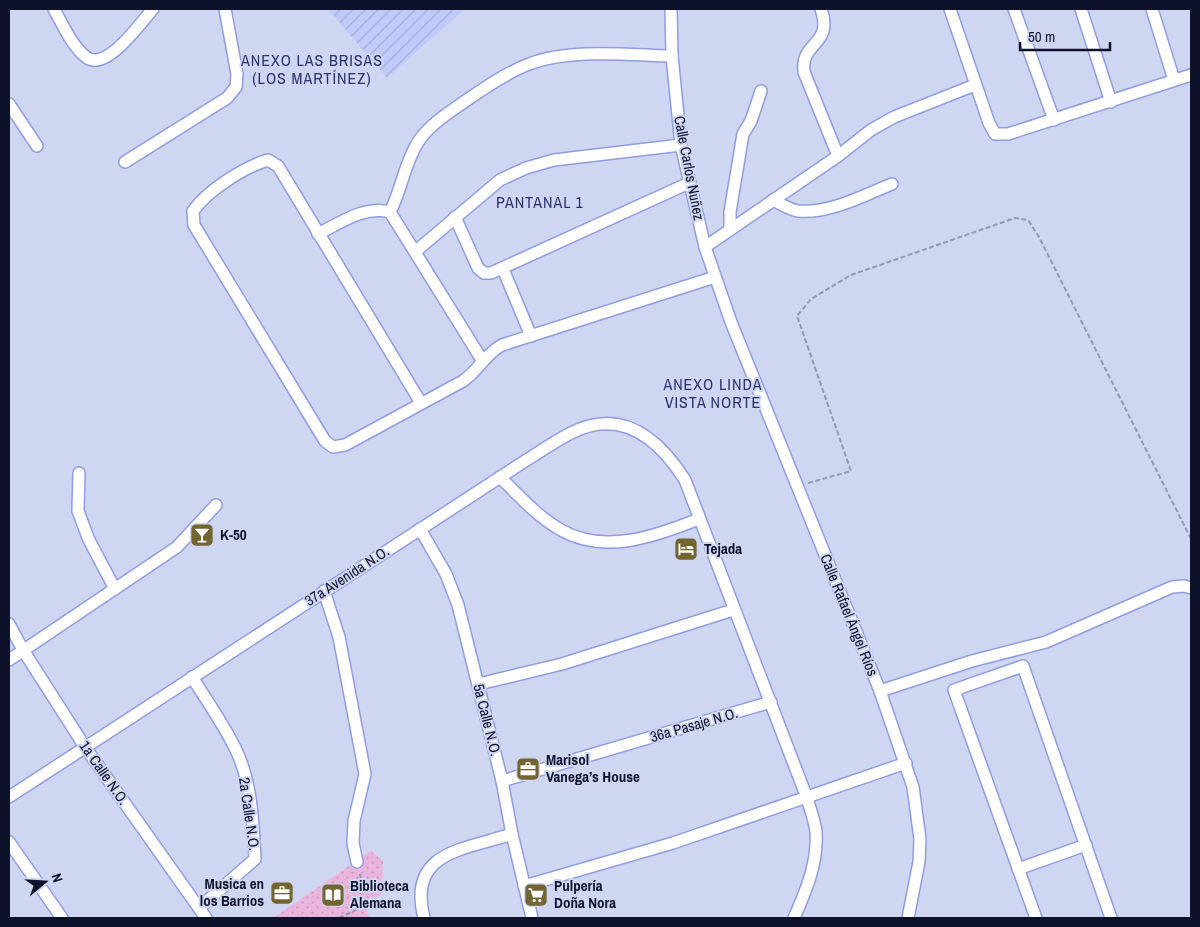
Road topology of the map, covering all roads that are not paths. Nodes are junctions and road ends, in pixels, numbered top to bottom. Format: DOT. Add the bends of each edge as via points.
graph roads {
  1 [pos="54,9"];
  2 [pos="153,9"];
  3 [pos="225,9"];
  4 [pos="671,9"];
  5 [pos="821,9"];
  6 [pos="950,9"];
  7 [pos="1014,9"];
  8 [pos="1081,9"];
  9 [pos="1152,9"];
  10 [pos="672,56"];
  11 [pos="1191,74"];
  12 [pos="1174,80"];
  13 [pos="975,85"];
  14 [pos="761,91"];
  15 [pos="1111,102"];
  16 [pos="9,104"];
  17 [pos="1054,120"];
  18 [pos="682,145"];
  19 [pos="36,146"];
  20 [pos="838,156"];
  21 [pos="124,162"];
  22 [pos="689,182"];
  23 [pos="892,184"];
  24 [pos="773,200"];
  25 [pos="390,212"];
  26 [pos="455,217"];
  27 [pos="730,230"];
  28 [pos="318,234"];
  29 [pos="705,247"];
  30 [pos="416,251"];
  31 [pos="503,269"];
  32 [pos="714,277"];
  33 [pos="731,322"];
  34 [pos="531,336"];
  35 [pos="482,360"];
  36 [pos="421,403"];
  37 [pos="79,473"];
  38 [pos="500,477"];
  39 [pos="216,505"];
  40 [pos="699,519"];
  41 [pos="420,529"];
  42 [pos="1191,588"];
  43 [pos="115,589"];
  44 [pos="324,591"];
  45 [pos="734,610"];
  46 [pos="9,624"];
  47 [pos="23,650"];
  48 [pos="9,660"];
  49 [pos="192,677"];
  50 [pos="479,684"];
  51 [pos="880,691"];
  52 [pos="771,702"];
  53 [pos="85,747"];
  54 [pos="906,763"];
  55 [pos="502,781"];
  56 [pos="9,797"];
  57 [pos="806,798"];
  58 [pos="512,834"];
  59 [pos="9,842"];
  60 [pos="1086,845"];
  61 [pos="357,862"];
  62 [pos="1018,869"];
  63 [pos="524,886"];
  64 [pos="199,908"];
  65 [pos="912,917"];
  66 [pos="62,918"];
  67 [pos="206,918"];
  68 [pos="424,918"];
  69 [pos="532,918"];
  70 [pos="794,918"];
  71 [pos="1036,918"];
  72 [pos="1111,918"];
  1 -- 2 [label="street" via="76,46 88,59 100,60 114,53"];
  3 -- 21 [label="street" via="237,74 236,87 227,98"];
  4 -- 10 [label="street, Calle Carlos Nuñez"];
  5 -- 20 [label="street" via="824,33 806,53 804,72"];
  6 -- 13 [label="street"];
  7 -- 17 [label="street"];
  8 -- 15 [label="street"];
  9 -- 12 [label="street"];
  10 -- 18 [label="street, Calle Carlos Nuñez"];
  10 -- 25 [label="street" via="605,54 547,59 529,64 484,88 437,121 419,140 407,162"];
  11 -- 12 [label="street"];
  12 -- 15 [label="street"];
  13 -- 17 [label="street" via="995,134 1008,134"];
  13 -- 20 [label="street" via="894,117"];
  14 -- 27 [label="street" via="743,134"];
  15 -- 17 [label="street"];
  16 -- 19 [label="street"];
  18 -- 22 [label="street, Calle Carlos Nuñez"];
  18 -- 26 [label="street" via="554,160 526,168 500,180"];
  20 -- 24 [label="street"];
  22 -- 29 [label="street, Calle Carlos Nuñez"];
  22 -- 31 [label="street"];
  23 -- 24 [label="street" via="838,205 812,211 796,210"];
  24 -- 27 [label="street"];
  25 -- 28 [label="street" via="378,209 365,211"];
  25 -- 30 [label="street"];
  26 -- 30 [label="street"];
  26 -- 31 [label="street" via="478,268 484,273"];
  27 -- 29 [label="street"];
  28 -- 36 [label="street"];
  28 -- 36 [label="street" via="278,166 268,160 255,164 201,200 192,211 194,225 325,441 333,447 345,445"];
  29 -- 32 [label="street, Calle Carlos Nuñez"];
  30 -- 35 [label="street"];
  31 -- 34 [label="street"];
  32 -- 33 [label="street, Calle Carlos Nuñez"];
  32 -- 34 [label="street"];
  33 -- 51 [label="street, Calle Rafael Ángel Ríos"];
  34 -- 35 [label="street" via="502,345"];
  35 -- 36 [label="street" via="475,373 464,381"];
  37 -- 43 [label="street" via="78,511 88,540"];
  38 -- 40 [label="street" via="535,511 561,530 583,540 633,540 661,534"];
  38 -- 40 [label="street, 37a Avenida N.O." via="572,432 594,426 618,425 637,430 671,459 685,480"];
  38 -- 41 [label="street, 37a Avenida N.O."];
  39 -- 43 [label="street" via="177,547"];
  40 -- 45 [label="street, 37a Avenida N.O."];
  41 -- 44 [label="street, 37a Avenida N.O."];
  41 -- 50 [label="street, 5a Calle N.O." via="446,574 458,605"];
  42 -- 51 [label="street" via="1172,587 1046,642 972,661"];
  43 -- 47 [label="street"];
  44 -- 49 [label="street, 37a Avenida N.O."];
  44 -- 61 [label="street" via="339,637 365,774 354,821 353,843"];
  45 -- 50 [label="street" via="562,664"];
  45 -- 52 [label="street, 37a Avenida N.O."];
  46 -- 47 [label="street, 1a Calle N.O."];
  47 -- 48 [label="street"];
  47 -- 53 [label="street, 1a Calle N.O."];
  49 -- 53 [label="street, 37a Avenida N.O."];
  49 -- 64 [label="street, 2a Calle N.O." via="236,750 253,819 255,859"];
  50 -- 55 [label="street, 5a Calle N.O."];
  51 -- 54 [label="street, Calle Rafael Ángel Ríos"];
  52 -- 55 [label="street, 36a Pasaje N.O."];
  52 -- 57 [label="street, 37a Avenida N.O."];
  53 -- 56 [label="street, 37a Avenida N.O."];
  53 -- 64 [label="street, 1a Calle N.O."];
  54 -- 57 [label="street"];
  54 -- 65 [label="street, Calle Rafael Ángel Ríos" via="918,812 920,839"];
  55 -- 58 [label="street, 5a Calle N.O."];
  57 -- 63 [label="street" via="673,843"];
  57 -- 70 [label="street, 37a Avenida N.O." via="816,830 816,857"];
  58 -- 63 [label="street, 5a Calle N.O."];
  58 -- 68 [label="street" via="452,852 432,863 422,882 420,902"];
  59 -- 66 [label="street"];
  60 -- 62 [label="street"];
  60 -- 62 [label="street" via="1024,666 954,690"];
  60 -- 72 [label="street"];
  62 -- 71 [label="street"];
  63 -- 69 [label="street, 5a Calle N.O."];
  64 -- 67 [label="street, 1a Calle N.O."];
}
